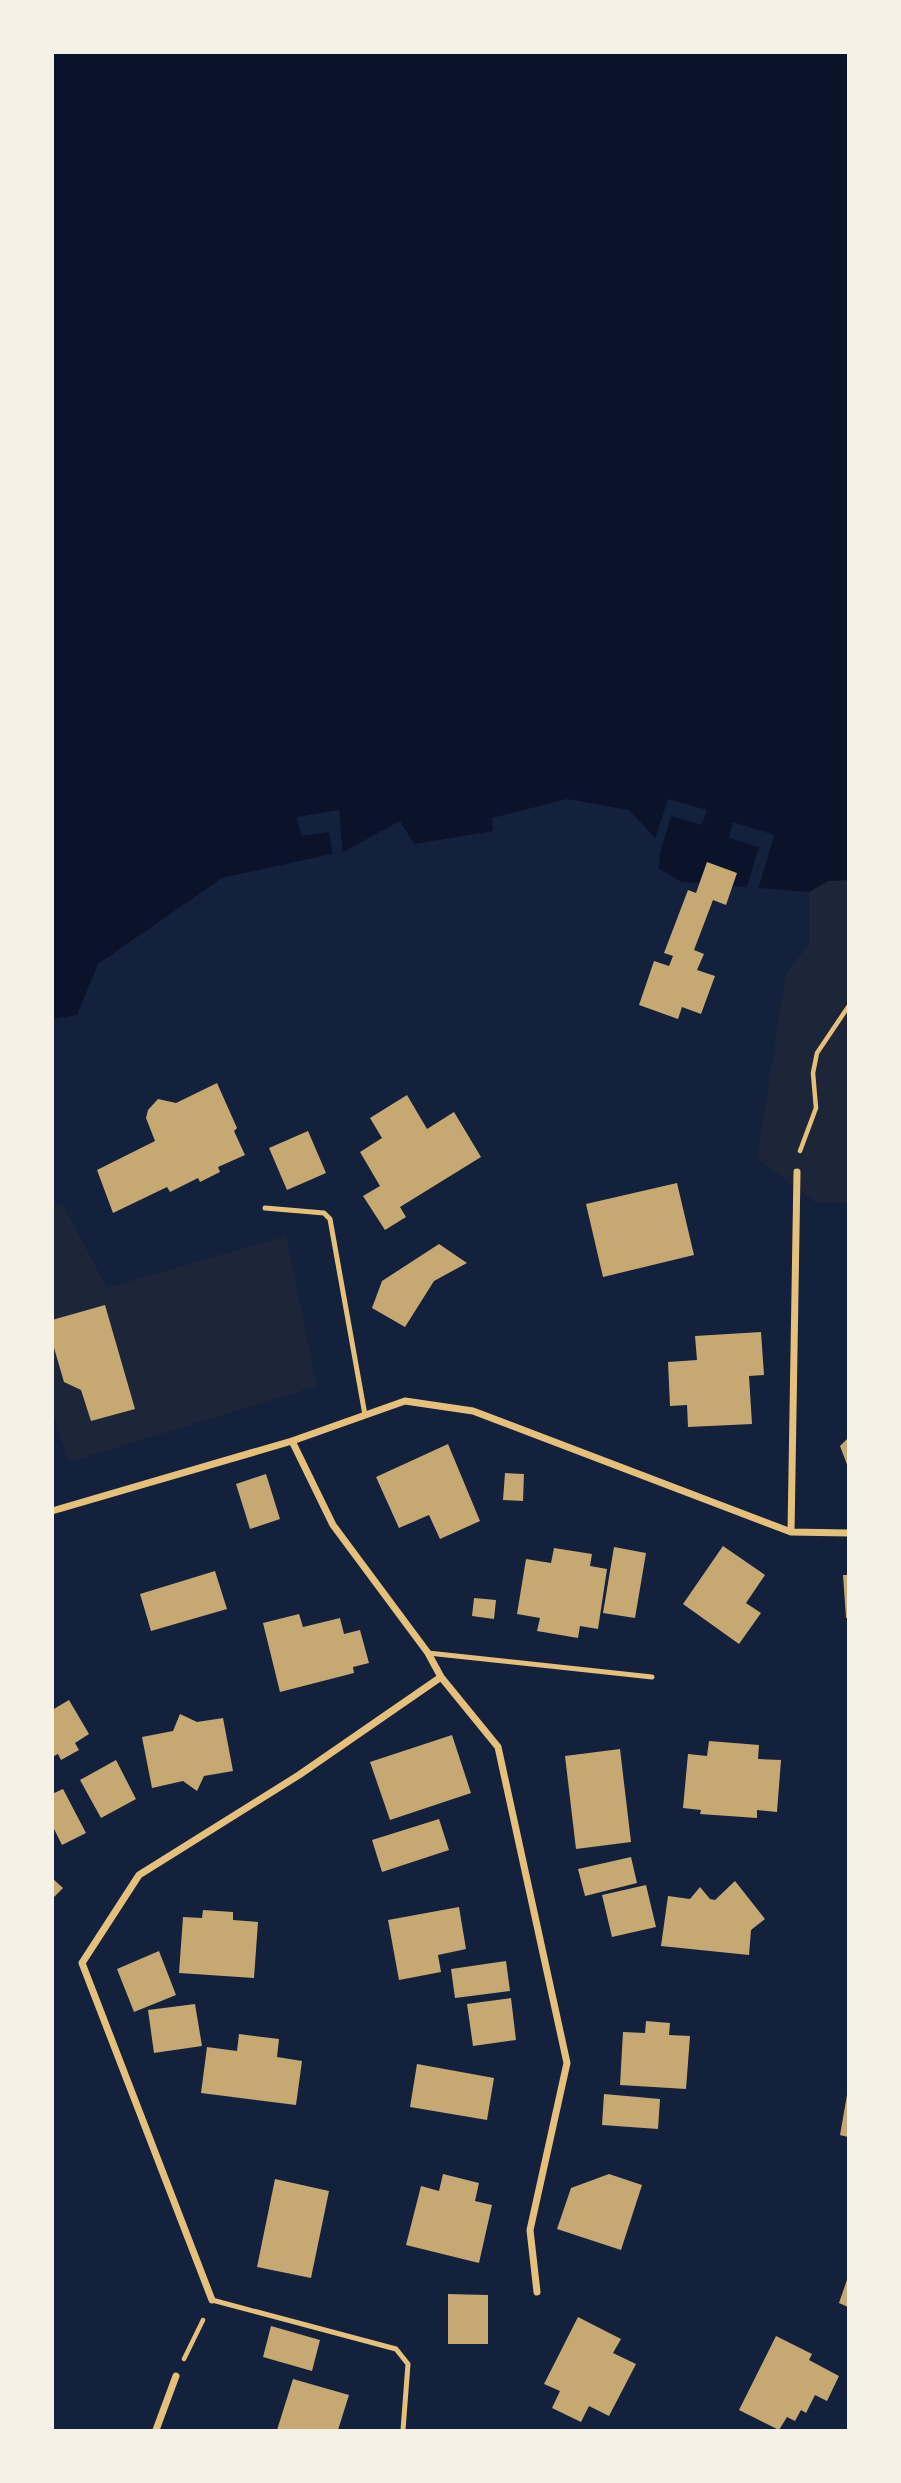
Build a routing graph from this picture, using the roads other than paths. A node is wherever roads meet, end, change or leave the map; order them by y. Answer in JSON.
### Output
{"nodes":[{"id":1,"x":797,"y":1172,"type":"dead end"},
{"id":2,"x":265,"y":1208,"type":"dead end"},
{"id":3,"x":365,"y":1415,"type":"junction"},
{"id":4,"x":292,"y":1441,"type":"junction"},
{"id":5,"x":52,"y":1511,"type":"edge"},
{"id":6,"x":791,"y":1532,"type":"junction"},
{"id":7,"x":849,"y":1533,"type":"edge"},
{"id":8,"x":428,"y":1653,"type":"junction"},
{"id":9,"x":441,"y":1676,"type":"junction"},
{"id":10,"x":652,"y":1677,"type":"dead end"},
{"id":11,"x":537,"y":2292,"type":"dead end"},
{"id":12,"x":212,"y":2300,"type":"joint"},
{"id":13,"x":176,"y":2375,"type":"road end"},
{"id":14,"x":156,"y":2431,"type":"edge"},
{"id":15,"x":403,"y":2431,"type":"edge"}],
"edges":[{"from":1,"to":6,"type":"street"},
{"from":2,"to":3,"type":"lane"},
{"from":3,"to":4,"type":"street"},
{"from":3,"to":6,"type":"street"},
{"from":4,"to":5,"type":"street"},
{"from":4,"to":8,"type":"street"},
{"from":6,"to":7,"type":"street"},
{"from":8,"to":9,"type":"street"},
{"from":8,"to":10,"type":"lane"},
{"from":9,"to":11,"type":"street"},
{"from":9,"to":12,"type":"street"},
{"from":12,"to":15,"type":"lane"},
{"from":13,"to":14,"type":"street"}]}
